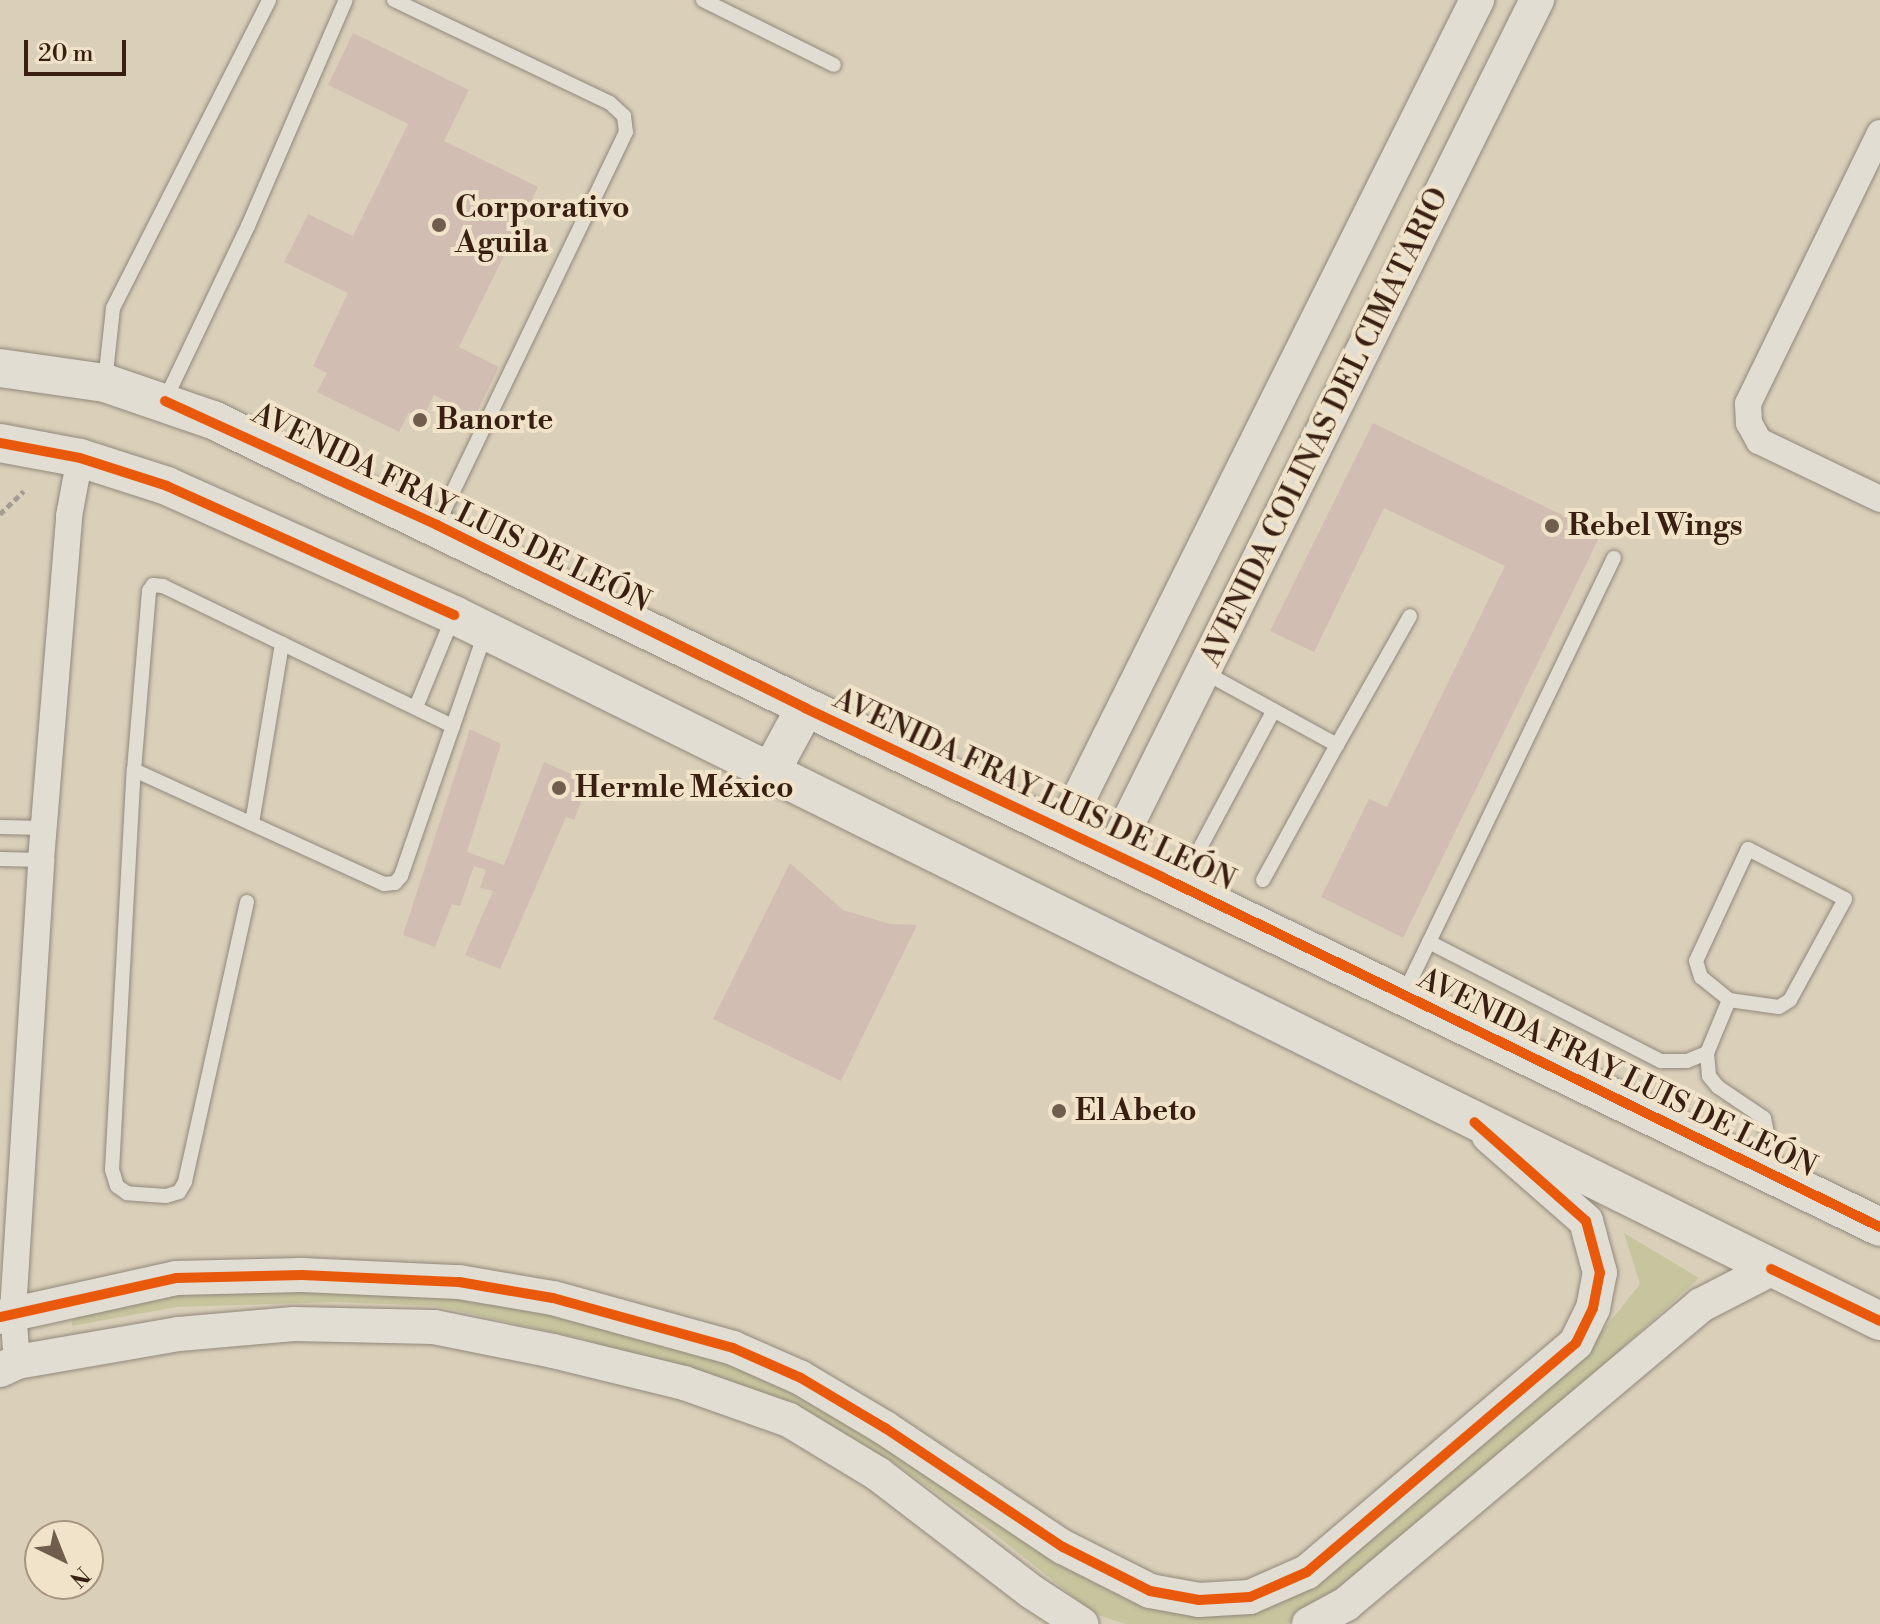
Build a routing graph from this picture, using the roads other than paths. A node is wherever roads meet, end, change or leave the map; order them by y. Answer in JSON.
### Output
{"nodes":[{"id":1,"x":269,"y":0,"type":"edge"},
{"id":2,"x":346,"y":0,"type":"edge"},
{"id":3,"x":394,"y":0,"type":"edge"},
{"id":4,"x":703,"y":0,"type":"edge"},
{"id":5,"x":1477,"y":0,"type":"edge"},
{"id":6,"x":1537,"y":0,"type":"edge"},
{"id":7,"x":834,"y":65,"type":"dead end"},
{"id":8,"x":1880,"y":133,"type":"edge"},
{"id":9,"x":0,"y":368,"type":"edge"},
{"id":10,"x":105,"y":383,"type":"junction"},
{"id":11,"x":165,"y":401,"type":"junction"},
{"id":12,"x":0,"y":443,"type":"edge"},
{"id":13,"x":80,"y":458,"type":"junction"},
{"id":14,"x":1880,"y":499,"type":"edge"},
{"id":15,"x":437,"y":525,"type":"junction"},
{"id":16,"x":1614,"y":558,"type":"dead end"},
{"id":17,"x":1410,"y":616,"type":"dead end"},
{"id":18,"x":470,"y":623,"type":"junction"},
{"id":19,"x":282,"y":643,"type":"junction"},
{"id":20,"x":1204,"y":672,"type":"junction"},
{"id":21,"x":416,"y":707,"type":"junction"},
{"id":22,"x":805,"y":708,"type":"junction"},
{"id":23,"x":1274,"y":710,"type":"junction"},
{"id":24,"x":453,"y":726,"type":"junction"},
{"id":25,"x":1337,"y":745,"type":"junction"},
{"id":26,"x":134,"y":770,"type":"junction"},
{"id":27,"x":771,"y":771,"type":"junction"},
{"id":28,"x":252,"y":823,"type":"junction"},
{"id":29,"x":0,"y":827,"type":"edge"},
{"id":30,"x":45,"y":828,"type":"junction"},
{"id":31,"x":1063,"y":830,"type":"junction"},
{"id":32,"x":1201,"y":846,"type":"dead end"},
{"id":33,"x":1113,"y":853,"type":"junction"},
{"id":34,"x":0,"y":859,"type":"edge"},
{"id":35,"x":41,"y":860,"type":"junction"},
{"id":36,"x":1263,"y":880,"type":"dead end"},
{"id":37,"x":247,"y":902,"type":"dead end"},
{"id":38,"x":1429,"y":942,"type":"junction"},
{"id":39,"x":1403,"y":996,"type":"junction"},
{"id":40,"x":1729,"y":1000,"type":"junction"},
{"id":41,"x":1707,"y":1053,"type":"junction"},
{"id":42,"x":1474,"y":1122,"type":"junction"},
{"id":43,"x":1776,"y":1176,"type":"junction"},
{"id":44,"x":1880,"y":1227,"type":"edge"},
{"id":45,"x":1771,"y":1269,"type":"junction"},
{"id":46,"x":6,"y":1314,"type":"edge"},
{"id":47,"x":1880,"y":1321,"type":"edge"},
{"id":48,"x":9,"y":1366,"type":"edge"},
{"id":49,"x":1081,"y":1624,"type":"edge"},
{"id":50,"x":1309,"y":1624,"type":"edge"}],
"edges":[{"from":1,"to":10,"type":"lane"},
{"from":2,"to":11,"type":"lane"},
{"from":3,"to":15,"type":"lane"},
{"from":4,"to":7,"type":"lane"},
{"from":5,"to":31,"type":"street","name":"AVENIDA COLINAS DEL CIMATARIO"},
{"from":6,"to":20,"type":"street","name":"AVENIDA COLINAS DEL CIMATARIO"},
{"from":8,"to":14,"type":"street"},
{"from":9,"to":10,"type":"main road","name":"AVENIDA FRAY LUIS DE LEÓN"},
{"from":10,"to":11,"type":"main road","name":"AVENIDA FRAY LUIS DE LEÓN"},
{"from":11,"to":15,"type":"main road","name":"AVENIDA FRAY LUIS DE LEÓN"},
{"from":12,"to":13,"type":"main road"},
{"from":13,"to":18,"type":"main road"},
{"from":13,"to":30,"type":"street"},
{"from":15,"to":22,"type":"main road","name":"AVENIDA FRAY LUIS DE LEÓN"},
{"from":16,"to":38,"type":"lane"},
{"from":17,"to":25,"type":"lane"},
{"from":18,"to":21,"type":"lane"},
{"from":18,"to":24,"type":"lane"},
{"from":18,"to":27,"type":"main road"},
{"from":19,"to":21,"type":"lane"},
{"from":19,"to":26,"type":"lane"},
{"from":19,"to":28,"type":"lane"},
{"from":20,"to":23,"type":"lane"},
{"from":20,"to":33,"type":"street","name":"AVENIDA COLINAS DEL CIMATARIO"},
{"from":21,"to":24,"type":"lane"},
{"from":22,"to":27,"type":"main road"},
{"from":22,"to":31,"type":"main road","name":"AVENIDA FRAY LUIS DE LEÓN"},
{"from":23,"to":25,"type":"lane"},
{"from":23,"to":32,"type":"lane"},
{"from":24,"to":28,"type":"lane"},
{"from":25,"to":36,"type":"lane"},
{"from":26,"to":28,"type":"lane"},
{"from":26,"to":37,"type":"lane"},
{"from":27,"to":42,"type":"main road"},
{"from":29,"to":30,"type":"lane"},
{"from":30,"to":35,"type":"street"},
{"from":31,"to":33,"type":"main road","name":"AVENIDA FRAY LUIS DE LEÓN"},
{"from":33,"to":39,"type":"main road","name":"AVENIDA FRAY LUIS DE LEÓN"},
{"from":34,"to":35,"type":"lane"},
{"from":35,"to":46,"type":"street"},
{"from":38,"to":39,"type":"lane"},
{"from":38,"to":41,"type":"lane"},
{"from":39,"to":43,"type":"main road","name":"AVENIDA FRAY LUIS DE LEÓN"},
{"from":40,"to":40,"type":"lane"},
{"from":40,"to":41,"type":"lane"},
{"from":41,"to":43,"type":"lane"},
{"from":42,"to":45,"type":"main road"},
{"from":42,"to":46,"type":"street"},
{"from":43,"to":44,"type":"main road","name":"AVENIDA FRAY LUIS DE LEÓN"},
{"from":45,"to":47,"type":"main road"},
{"from":45,"to":50,"type":"street"},
{"from":46,"to":48,"type":"street"},
{"from":48,"to":49,"type":"street"}]}
